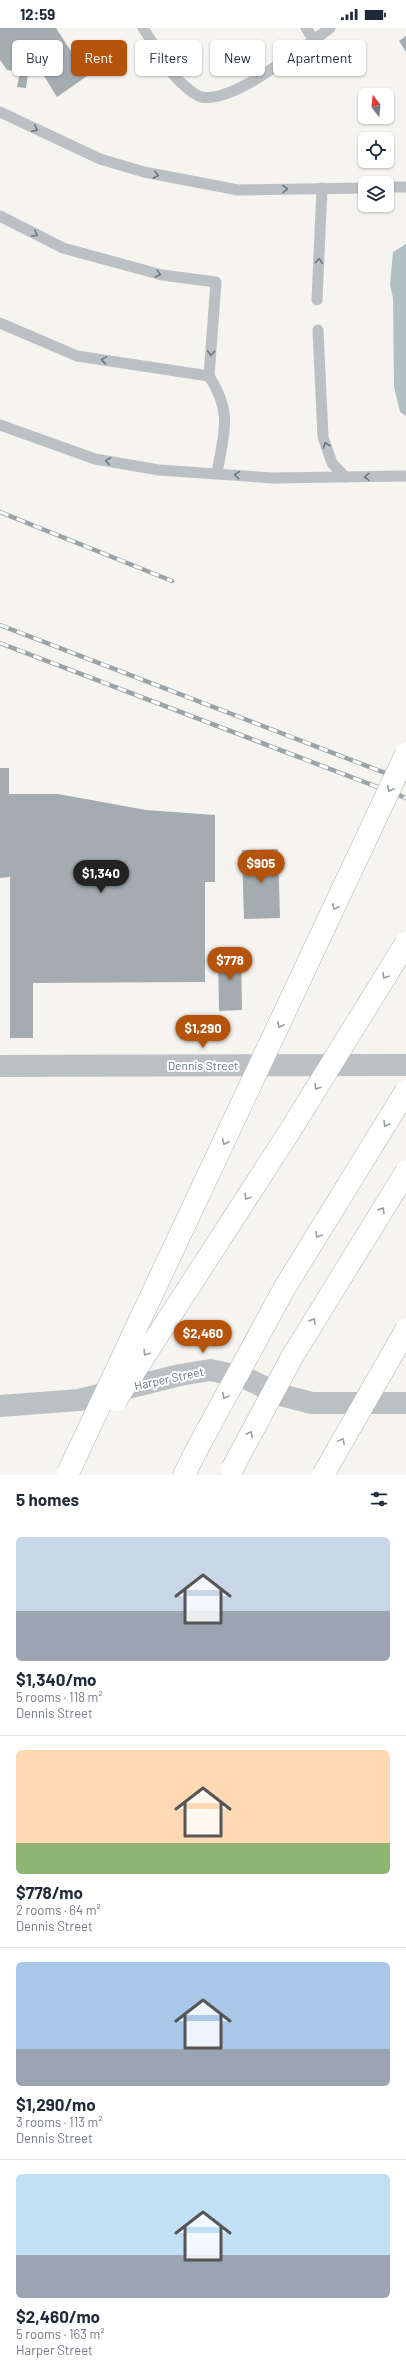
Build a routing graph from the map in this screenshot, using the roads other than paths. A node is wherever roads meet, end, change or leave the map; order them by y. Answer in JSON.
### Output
{"nodes":[{"id":1,"x":143,"y":28,"type":"edge"},
{"id":2,"x":306,"y":28,"type":"edge"},
{"id":3,"x":330,"y":28,"type":"edge"},
{"id":4,"x":314,"y":40,"type":"joint"},
{"id":5,"x":273,"y":67,"type":"edge"},
{"id":6,"x":0,"y":112,"type":"edge"},
{"id":7,"x":394,"y":187,"type":"edge"},
{"id":8,"x":406,"y":187,"type":"edge"},
{"id":9,"x":322,"y":188,"type":"junction"},
{"id":10,"x":358,"y":188,"type":"edge"},
{"id":11,"x":0,"y":216,"type":"edge"},
{"id":12,"x":317,"y":300,"type":"dead end"},
{"id":13,"x":0,"y":323,"type":"edge"},
{"id":14,"x":318,"y":330,"type":"dead end"},
{"id":15,"x":209,"y":376,"type":"junction"},
{"id":16,"x":0,"y":425,"type":"edge"},
{"id":17,"x":217,"y":473,"type":"junction"},
{"id":18,"x":406,"y":476,"type":"edge"},
{"id":19,"x":345,"y":478,"type":"junction"},
{"id":20,"x":406,"y":754,"type":"edge"},
{"id":21,"x":406,"y":943,"type":"edge"},
{"id":22,"x":406,"y":1065,"type":"edge"},
{"id":23,"x":0,"y":1066,"type":"edge"},
{"id":24,"x":406,"y":1091,"type":"edge"},
{"id":25,"x":406,"y":1172,"type":"edge"},
{"id":26,"x":406,"y":1330,"type":"edge"},
{"id":27,"x":406,"y":1403,"type":"edge"},
{"id":28,"x":0,"y":1406,"type":"edge"},
{"id":29,"x":231,"y":1472,"type":"edge"},
{"id":30,"x":68,"y":1474,"type":"edge"},
{"id":31,"x":184,"y":1475,"type":"edge"},
{"id":32,"x":323,"y":1475,"type":"edge"}],
"edges":[{"from":1,"to":5,"type":"lane"},
{"from":2,"to":4,"type":"lane"},
{"from":3,"to":4,"type":"lane"},
{"from":6,"to":9,"type":"lane","one_way":true},
{"from":7,"to":8,"type":"lane"},
{"from":9,"to":10,"type":"lane"},
{"from":12,"to":9,"type":"lane","one_way":true},
{"from":11,"to":15,"type":"lane","one_way":true},
{"from":15,"to":13,"type":"lane","one_way":true},
{"from":19,"to":14,"type":"lane","one_way":true},
{"from":15,"to":17,"type":"lane"},
{"from":17,"to":16,"type":"lane","one_way":true},
{"from":19,"to":17,"type":"lane","one_way":true},
{"from":18,"to":19,"type":"lane","one_way":true},
{"from":20,"to":30,"type":"highway","one_way":true,"bridge":true},
{"from":21,"to":30,"type":"highway","one_way":true,"bridge":true},
{"from":22,"to":23,"type":"street","name":"Dennis Street"},
{"from":24,"to":31,"type":"highway","one_way":true,"bridge":true},
{"from":29,"to":25,"type":"highway","one_way":true,"bridge":true},
{"from":32,"to":26,"type":"highway","one_way":true,"bridge":true},
{"from":27,"to":28,"type":"street","name":"Harper Street"}]}
